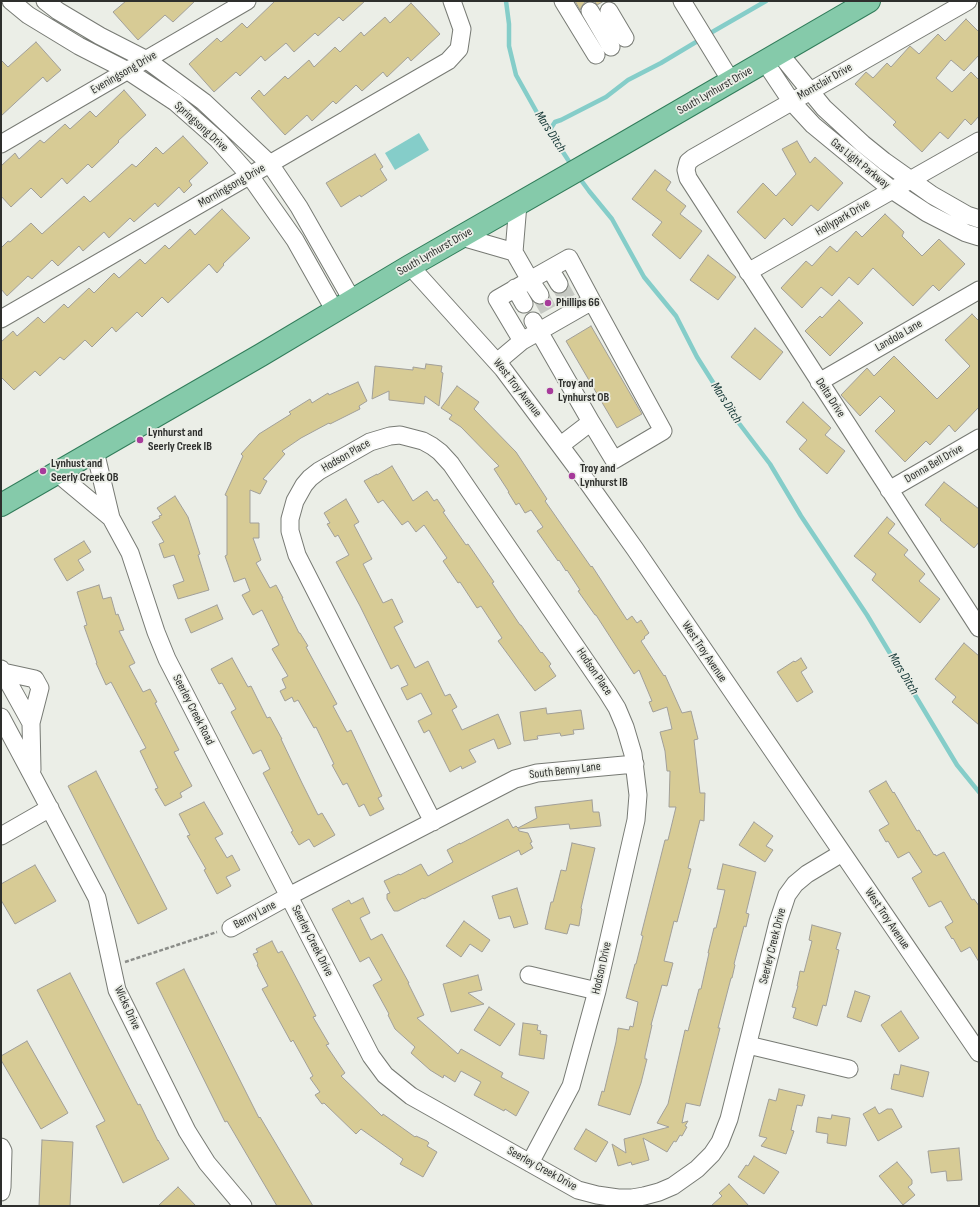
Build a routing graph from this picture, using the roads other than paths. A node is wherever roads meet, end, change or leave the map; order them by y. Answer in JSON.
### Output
{"nodes":[{"id":1,"x":11,"y":1,"type":"edge"},
{"id":2,"x":45,"y":1,"type":"edge"},
{"id":3,"x":247,"y":1,"type":"edge"},
{"id":4,"x":452,"y":1,"type":"edge"},
{"id":5,"x":563,"y":1,"type":"edge"},
{"id":6,"x":869,"y":1,"type":"edge"},
{"id":7,"x":968,"y":1,"type":"edge"},
{"id":8,"x":679,"y":5,"type":"edge"},
{"id":9,"x":590,"y":11,"type":"dead end"},
{"id":10,"x":610,"y":11,"type":"dead end"},
{"id":11,"x":626,"y":38,"type":"dead end"},
{"id":12,"x":611,"y":47,"type":"dead end"},
{"id":13,"x":596,"y":55,"type":"dead end"},
{"id":14,"x":772,"y":58,"type":"junction"},
{"id":15,"x":147,"y":60,"type":"junction"},
{"id":16,"x":128,"y":71,"type":"junction"},
{"id":17,"x":731,"y":81,"type":"junction"},
{"id":18,"x":810,"y":90,"type":"junction"},
{"id":19,"x":791,"y":101,"type":"junction"},
{"id":20,"x":979,"y":141,"type":"edge"},
{"id":21,"x":1,"y":144,"type":"edge"},
{"id":22,"x":270,"y":164,"type":"junction"},
{"id":23,"x":686,"y":167,"type":"joint"},
{"id":24,"x":250,"y":176,"type":"junction"},
{"id":25,"x":910,"y":180,"type":"junction"},
{"id":26,"x":892,"y":190,"type":"junction"},
{"id":27,"x":518,"y":204,"type":"junction"},
{"id":28,"x":979,"y":219,"type":"edge"},
{"id":29,"x":462,"y":237,"type":"junction"},
{"id":30,"x":979,"y":237,"type":"edge"},
{"id":31,"x":514,"y":252,"type":"junction"},
{"id":32,"x":410,"y":266,"type":"junction"},
{"id":33,"x":550,"y":269,"type":"junction"},
{"id":34,"x":748,"y":272,"type":"junction"},
{"id":35,"x":530,"y":280,"type":"junction"},
{"id":36,"x":559,"y":284,"type":"tunnel mouth"},
{"id":37,"x":515,"y":288,"type":"junction"},
{"id":38,"x":979,"y":290,"type":"edge"},
{"id":39,"x":540,"y":296,"type":"tunnel mouth"},
{"id":40,"x":592,"y":300,"type":"junction"},
{"id":41,"x":524,"y":304,"type":"tunnel mouth"},
{"id":42,"x":344,"y":306,"type":"junction"},
{"id":43,"x":1,"y":319,"type":"edge"},
{"id":44,"x":536,"y":326,"type":"junction"},
{"id":45,"x":522,"y":341,"type":"junction"},
{"id":46,"x":497,"y":362,"type":"junction"},
{"id":47,"x":819,"y":382,"type":"junction"},
{"id":48,"x":591,"y":422,"type":"junction"},
{"id":49,"x":979,"y":438,"type":"edge"},
{"id":50,"x":561,"y":445,"type":"junction"},
{"id":51,"x":95,"y":452,"type":"junction"},
{"id":52,"x":57,"y":473,"type":"junction"},
{"id":53,"x":889,"y":490,"type":"junction"},
{"id":54,"x":1,"y":505,"type":"edge"},
{"id":55,"x":111,"y":518,"type":"junction"},
{"id":56,"x":979,"y":628,"type":"edge"},
{"id":57,"x":2,"y":670,"type":"edge"},
{"id":58,"x":1,"y":717,"type":"edge"},
{"id":59,"x":30,"y":723,"type":"junction"},
{"id":60,"x":634,"y":764,"type":"junction"},
{"id":61,"x":32,"y":775,"type":"junction"},
{"id":62,"x":50,"y":808,"type":"junction"},
{"id":63,"x":434,"y":822,"type":"junction"},
{"id":64,"x":1,"y":836,"type":"edge"},
{"id":65,"x":842,"y":853,"type":"junction"},
{"id":66,"x":289,"y":896,"type":"junction"},
{"id":67,"x":231,"y":928,"type":"road end"},
{"id":68,"x":529,"y":975,"type":"dead end"},
{"id":69,"x":597,"y":991,"type":"junction"},
{"id":70,"x":748,"y":1046,"type":"junction"},
{"id":71,"x":979,"y":1053,"type":"edge"},
{"id":72,"x":849,"y":1069,"type":"dead end"},
{"id":73,"x":1,"y":1147,"type":"edge"},
{"id":74,"x":530,"y":1163,"type":"junction"},
{"id":75,"x":1,"y":1192,"type":"edge"},
{"id":76,"x":243,"y":1206,"type":"edge"}],
"edges":[{"from":1,"to":16,"type":"street","name":"Springsong Drive"},
{"from":2,"to":15,"type":"street","name":"Springsong Drive"},
{"from":3,"to":15,"type":"street","name":"Eveningsong Drive"},
{"from":4,"to":22,"type":"street","name":"Morningsong Drive"},
{"from":5,"to":13,"type":"street"},
{"from":6,"to":14,"type":"main road","name":"South Lynhurst Drive"},
{"from":7,"to":18,"type":"street","name":"Montclair Drive"},
{"from":8,"to":17,"type":"street"},
{"from":9,"to":12,"type":"street"},
{"from":10,"to":11,"type":"street"},
{"from":14,"to":17,"type":"main road","name":"South Lynhurst Drive"},
{"from":14,"to":18,"type":"street","name":"Gas Light Parkway"},
{"from":14,"to":19,"type":"street","name":"Gas Light Parkway"},
{"from":15,"to":16,"type":"street","name":"Eveningsong Drive"},
{"from":15,"to":22,"type":"street","name":"Springsong Drive"},
{"from":16,"to":21,"type":"street","name":"Eveningsong Drive"},
{"from":16,"to":24,"type":"street","name":"Springsong Drive"},
{"from":17,"to":27,"type":"main road","name":"South Lynhurst Drive"},
{"from":18,"to":19,"type":"street","name":"Montclair Drive"},
{"from":18,"to":25,"type":"street","name":"Gas Light Parkway"},
{"from":19,"to":23,"type":"street","name":"Montclair Drive"},
{"from":19,"to":26,"type":"street","name":"Gas Light Parkway"},
{"from":20,"to":25,"type":"street","name":"Hollypark Drive"},
{"from":22,"to":24,"type":"street","name":"Morningsong Drive"},
{"from":22,"to":42,"type":"street","name":"Springsong Drive"},
{"from":23,"to":34,"type":"street","name":"Delta Drive"},
{"from":24,"to":42,"type":"street","name":"Springsong Drive"},
{"from":24,"to":43,"type":"street","name":"Morningsong Drive"},
{"from":25,"to":26,"type":"street","name":"Hollypark Drive"},
{"from":25,"to":28,"type":"street","name":"Gas Light Parkway"},
{"from":26,"to":30,"type":"street","name":"Gas Light Parkway"},
{"from":26,"to":34,"type":"street","name":"Hollypark Drive"},
{"from":27,"to":29,"type":"main road","name":"South Lynhurst Drive"},
{"from":27,"to":31,"type":"street"},
{"from":29,"to":31,"type":"street"},
{"from":29,"to":32,"type":"main road","name":"South Lynhurst Drive"},
{"from":31,"to":35,"type":"street"},
{"from":32,"to":42,"type":"main road","name":"South Lynhurst Drive"},
{"from":32,"to":46,"type":"street","name":"West Troy Avenue"},
{"from":33,"to":35,"type":"street"},
{"from":33,"to":36,"type":"street"},
{"from":33,"to":40,"type":"street"},
{"from":34,"to":47,"type":"street","name":"Delta Drive"},
{"from":35,"to":37,"type":"street"},
{"from":35,"to":39,"type":"street"},
{"from":37,"to":41,"type":"street"},
{"from":37,"to":45,"type":"street"},
{"from":38,"to":47,"type":"street","name":"Landola Lane"},
{"from":40,"to":44,"type":"street"},
{"from":40,"to":48,"type":"street"},
{"from":42,"to":51,"type":"main road","name":"South Lynhurst Drive"},
{"from":44,"to":45,"type":"street"},
{"from":44,"to":48,"type":"street"},
{"from":45,"to":46,"type":"street"},
{"from":46,"to":50,"type":"street","name":"West Troy Avenue"},
{"from":47,"to":53,"type":"street","name":"Delta Drive"},
{"from":48,"to":50,"type":"street"},
{"from":49,"to":53,"type":"street","name":"Donna Bell Drive"},
{"from":50,"to":65,"type":"street","name":"West Troy Avenue"},
{"from":51,"to":52,"type":"main road","name":"South Lynhurst Drive"},
{"from":51,"to":55,"type":"street","name":"Seerley Creek Road"},
{"from":52,"to":54,"type":"main road","name":"South Lynhurst Drive"},
{"from":52,"to":55,"type":"street","name":"Seerley Creek Road"},
{"from":53,"to":56,"type":"street","name":"Delta Drive"},
{"from":55,"to":66,"type":"street","name":"Seerley Creek Road"},
{"from":57,"to":59,"type":"street","name":"Wicks Drive"},
{"from":57,"to":59,"type":"street"},
{"from":58,"to":61,"type":"street","name":"Wicks Drive"},
{"from":59,"to":61,"type":"street","name":"Wicks Drive"},
{"from":60,"to":63,"type":"street","name":"South Benny Lane"},
{"from":60,"to":63,"type":"street","name":"Hodson Place"},
{"from":60,"to":69,"type":"street","name":"Hodson Drive"},
{"from":61,"to":62,"type":"street","name":"Wicks Drive"},
{"from":62,"to":64,"type":"street"},
{"from":62,"to":76,"type":"street","name":"Wicks Drive"},
{"from":63,"to":66,"type":"street","name":"Benny Lane"},
{"from":65,"to":70,"type":"street","name":"Seerley Creek Drive"},
{"from":65,"to":71,"type":"street","name":"West Troy Avenue"},
{"from":66,"to":67,"type":"street","name":"Benny Lane"},
{"from":66,"to":74,"type":"street","name":"Seerley Creek Drive"},
{"from":68,"to":69,"type":"street"},
{"from":69,"to":74,"type":"street","name":"Hodson Drive"},
{"from":70,"to":72,"type":"street"},
{"from":70,"to":74,"type":"street","name":"Seerley Creek Drive"},
{"from":73,"to":75,"type":"street"}]}
